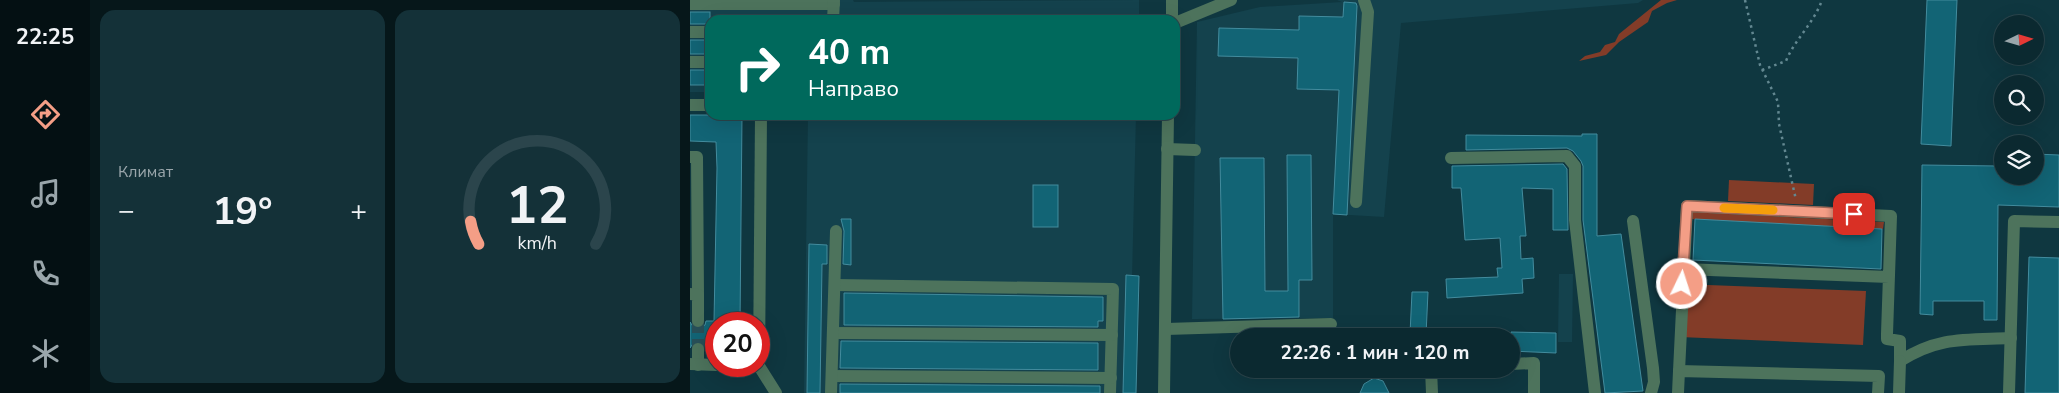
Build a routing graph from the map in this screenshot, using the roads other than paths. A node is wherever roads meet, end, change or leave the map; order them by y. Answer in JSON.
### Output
{"nodes":[{"id":1,"x":1172,"y":0,"type":"edge"},
{"id":2,"x":1231,"y":0,"type":"edge"},
{"id":3,"x":1364,"y":0,"type":"edge"},
{"id":4,"x":834,"y":2,"type":"edge"},
{"id":5,"x":690,"y":4,"type":"edge"},
{"id":6,"x":833,"y":15,"type":"edge"},
{"id":7,"x":1172,"y":15,"type":"edge"},
{"id":8,"x":1180,"y":21,"type":"edge"},
{"id":9,"x":690,"y":32,"type":"edge"},
{"id":10,"x":705,"y":32,"type":"edge"},
{"id":11,"x":690,"y":62,"type":"edge"},
{"id":12,"x":705,"y":62,"type":"edge"},
{"id":13,"x":690,"y":105,"type":"edge"},
{"id":14,"x":705,"y":106,"type":"edge"},
{"id":15,"x":761,"y":120,"type":"edge"},
{"id":16,"x":1168,"y":120,"type":"edge"},
{"id":17,"x":1167,"y":150,"type":"junction"},
{"id":18,"x":1195,"y":150,"type":"dead end"},
{"id":19,"x":690,"y":157,"type":"edge"},
{"id":20,"x":1451,"y":158,"type":"dead end"},
{"id":21,"x":1356,"y":202,"type":"dead end"},
{"id":22,"x":1633,"y":221,"type":"dead end"},
{"id":23,"x":2059,"y":222,"type":"edge"},
{"id":24,"x":836,"y":231,"type":"dead end"},
{"id":25,"x":1684,"y":269,"type":"junction"},
{"id":26,"x":1889,"y":277,"type":"junction"},
{"id":27,"x":835,"y":285,"type":"junction"},
{"id":28,"x":694,"y":294,"type":"edge"},
{"id":29,"x":759,"y":312,"type":"edge"},
{"id":30,"x":698,"y":321,"type":"tunnel mouth"},
{"id":31,"x":1331,"y":324,"type":"dead end"},
{"id":32,"x":1166,"y":328,"type":"junction"},
{"id":33,"x":834,"y":333,"type":"junction"},
{"id":34,"x":1112,"y":335,"type":"junction"},
{"id":35,"x":2011,"y":338,"type":"junction"},
{"id":36,"x":698,"y":349,"type":"tunnel mouth"},
{"id":37,"x":1900,"y":361,"type":"junction"},
{"id":38,"x":694,"y":364,"type":"edge"},
{"id":39,"x":1520,"y":364,"type":"edge"},
{"id":40,"x":1679,"y":371,"type":"junction"},
{"id":41,"x":832,"y":376,"type":"junction"},
{"id":42,"x":1879,"y":376,"type":"junction"},
{"id":43,"x":1899,"y":376,"type":"junction"},
{"id":44,"x":766,"y":377,"type":"edge"},
{"id":45,"x":1110,"y":378,"type":"junction"},
{"id":46,"x":1432,"y":378,"type":"edge"},
{"id":47,"x":776,"y":393,"type":"edge"},
{"id":48,"x":831,"y":393,"type":"edge"},
{"id":49,"x":1110,"y":393,"type":"edge"},
{"id":50,"x":1164,"y":393,"type":"edge"},
{"id":51,"x":1432,"y":393,"type":"edge"},
{"id":52,"x":1534,"y":393,"type":"edge"},
{"id":53,"x":1594,"y":393,"type":"edge"},
{"id":54,"x":1651,"y":393,"type":"edge"},
{"id":55,"x":1678,"y":393,"type":"edge"},
{"id":56,"x":1878,"y":393,"type":"edge"},
{"id":57,"x":1899,"y":393,"type":"edge"},
{"id":58,"x":2009,"y":393,"type":"edge"}],
"edges":[{"from":1,"to":7,"type":"street"},
{"from":2,"to":8,"type":"street"},
{"from":3,"to":21,"type":"street"},
{"from":4,"to":5,"type":"street"},
{"from":4,"to":6,"type":"street"},
{"from":9,"to":10,"type":"street"},
{"from":11,"to":12,"type":"street"},
{"from":13,"to":14,"type":"street"},
{"from":15,"to":29,"type":"street"},
{"from":16,"to":17,"type":"street"},
{"from":17,"to":18,"type":"street"},
{"from":17,"to":32,"type":"street"},
{"from":19,"to":28,"type":"street"},
{"from":20,"to":53,"type":"street"},
{"from":22,"to":54,"type":"street"},
{"from":23,"to":35,"type":"street"},
{"from":24,"to":27,"type":"street"},
{"from":25,"to":26,"type":"street"},
{"from":25,"to":26,"type":"street"},
{"from":25,"to":40,"type":"street"},
{"from":26,"to":37,"type":"street"},
{"from":27,"to":33,"type":"street"},
{"from":27,"to":34,"type":"street"},
{"from":28,"to":30,"type":"street"},
{"from":31,"to":32,"type":"street"},
{"from":32,"to":50,"type":"street"},
{"from":33,"to":34,"type":"street"},
{"from":33,"to":41,"type":"street"},
{"from":34,"to":45,"type":"street"},
{"from":35,"to":37,"type":"street"},
{"from":35,"to":58,"type":"street"},
{"from":36,"to":38,"type":"street"},
{"from":37,"to":43,"type":"street"},
{"from":39,"to":52,"type":"street"},
{"from":40,"to":42,"type":"street"},
{"from":40,"to":55,"type":"street"},
{"from":41,"to":45,"type":"street"},
{"from":41,"to":48,"type":"street"},
{"from":42,"to":43,"type":"street"},
{"from":42,"to":56,"type":"street"},
{"from":43,"to":57,"type":"street"},
{"from":44,"to":47,"type":"street"},
{"from":45,"to":49,"type":"street"},
{"from":46,"to":51,"type":"street"}]}
